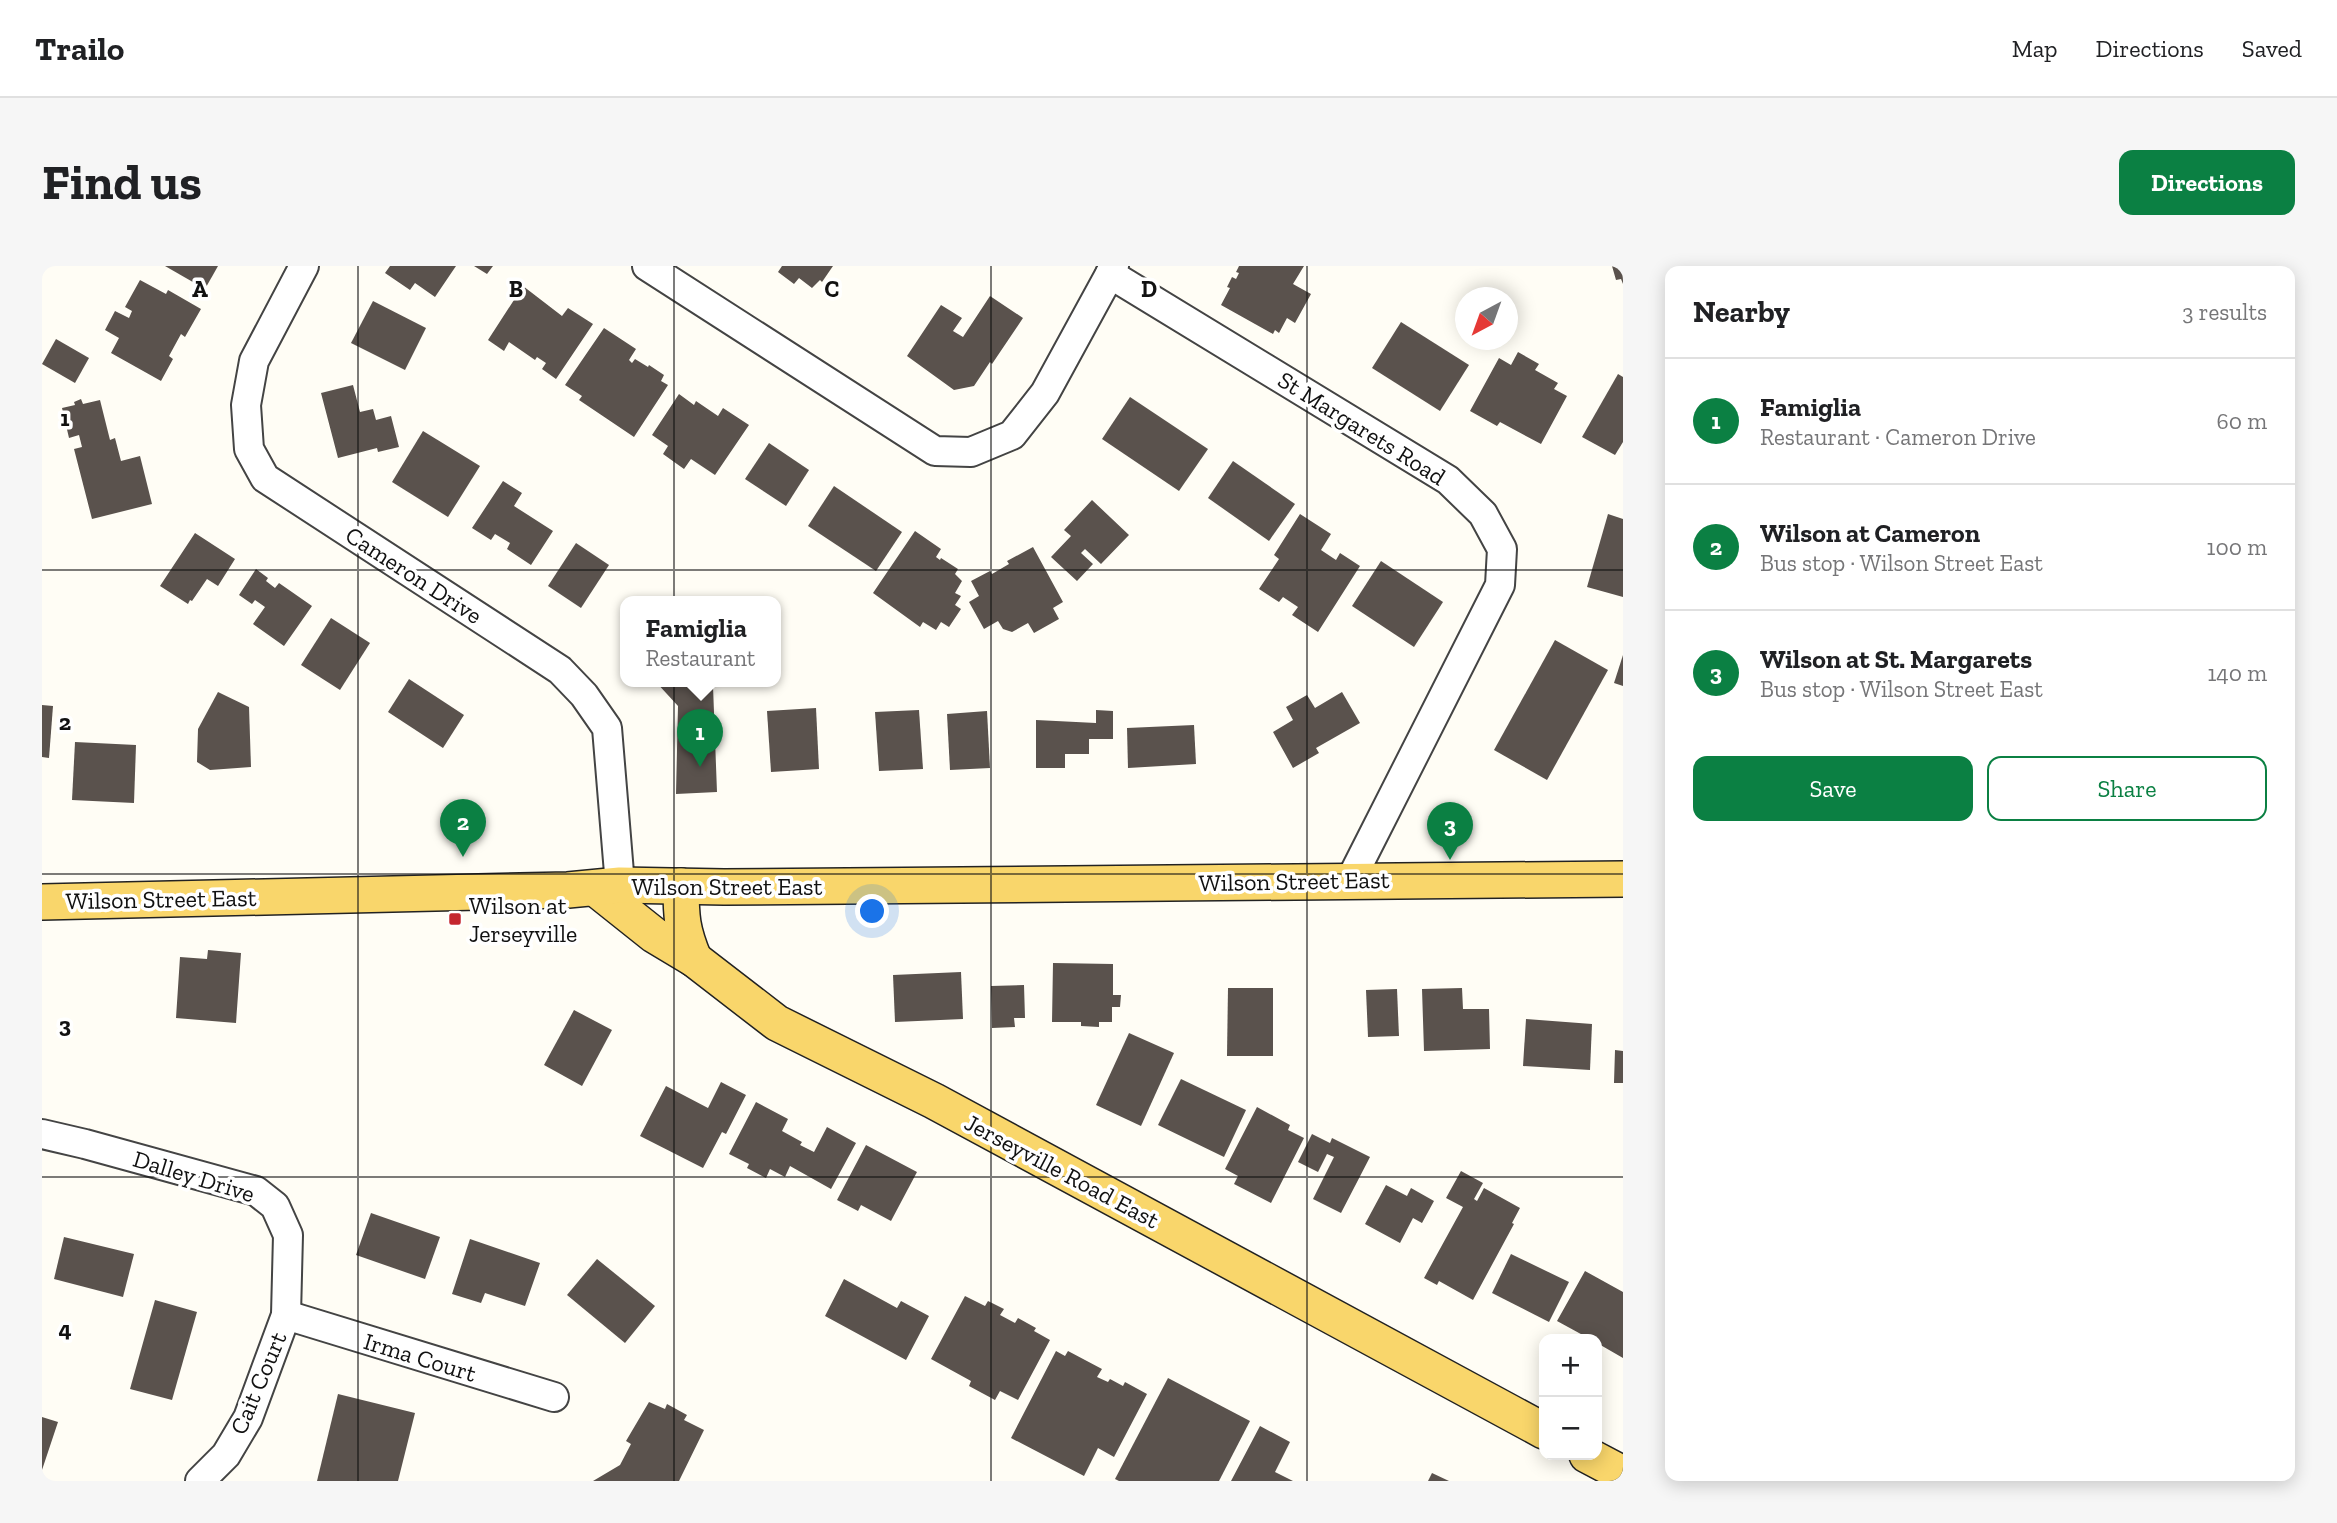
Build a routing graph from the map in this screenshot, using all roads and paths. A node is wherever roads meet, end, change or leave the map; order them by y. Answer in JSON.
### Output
{"nodes":[{"id":1,"x":304,"y":266,"type":"edge"},
{"id":2,"x":647,"y":266,"type":"edge"},
{"id":3,"x":1112,"y":270,"type":"edge"},
{"id":4,"x":1623,"y":878,"type":"edge"},
{"id":5,"x":1350,"y":881,"type":"junction"},
{"id":6,"x":681,"y":886,"type":"junction"},
{"id":7,"x":594,"y":888,"type":"junction"},
{"id":8,"x":42,"y":902,"type":"edge"},
{"id":9,"x":694,"y":959,"type":"junction"},
{"id":10,"x":777,"y":1023,"type":"junction"},
{"id":11,"x":42,"y":1134,"type":"edge"},
{"id":12,"x":286,"y":1315,"type":"junction"},
{"id":13,"x":554,"y":1397,"type":"dead end"},
{"id":14,"x":1539,"y":1429,"type":"edge"},
{"id":15,"x":1596,"y":1460,"type":"edge"},
{"id":16,"x":1623,"y":1474,"type":"edge"},
{"id":17,"x":200,"y":1481,"type":"edge"}],
"edges":[{"from":1,"to":7,"type":"street","name":"Cameron Drive"},
{"from":2,"to":3,"type":"street"},
{"from":3,"to":5,"type":"street","name":"St Margarets Road"},
{"from":4,"to":5,"type":"main road","name":"Wilson Street East"},
{"from":5,"to":6,"type":"main road","name":"Wilson Street East"},
{"from":6,"to":7,"type":"main road","name":"Wilson Street East"},
{"from":6,"to":9,"type":"main road"},
{"from":7,"to":8,"type":"main road","name":"Wilson Street East"},
{"from":7,"to":9,"type":"main road","name":"Jerseyville Road East"},
{"from":7,"to":10,"type":"main road"},
{"from":9,"to":10,"type":"main road","name":"Jerseyville Road East"},
{"from":10,"to":14,"type":"main road","name":"Jerseyville Road East"},
{"from":11,"to":12,"type":"street","name":"Dalley Drive"},
{"from":12,"to":13,"type":"street","name":"Irma Court"},
{"from":12,"to":17,"type":"street","name":"Cait Court"},
{"from":15,"to":16,"type":"main road"}]}
